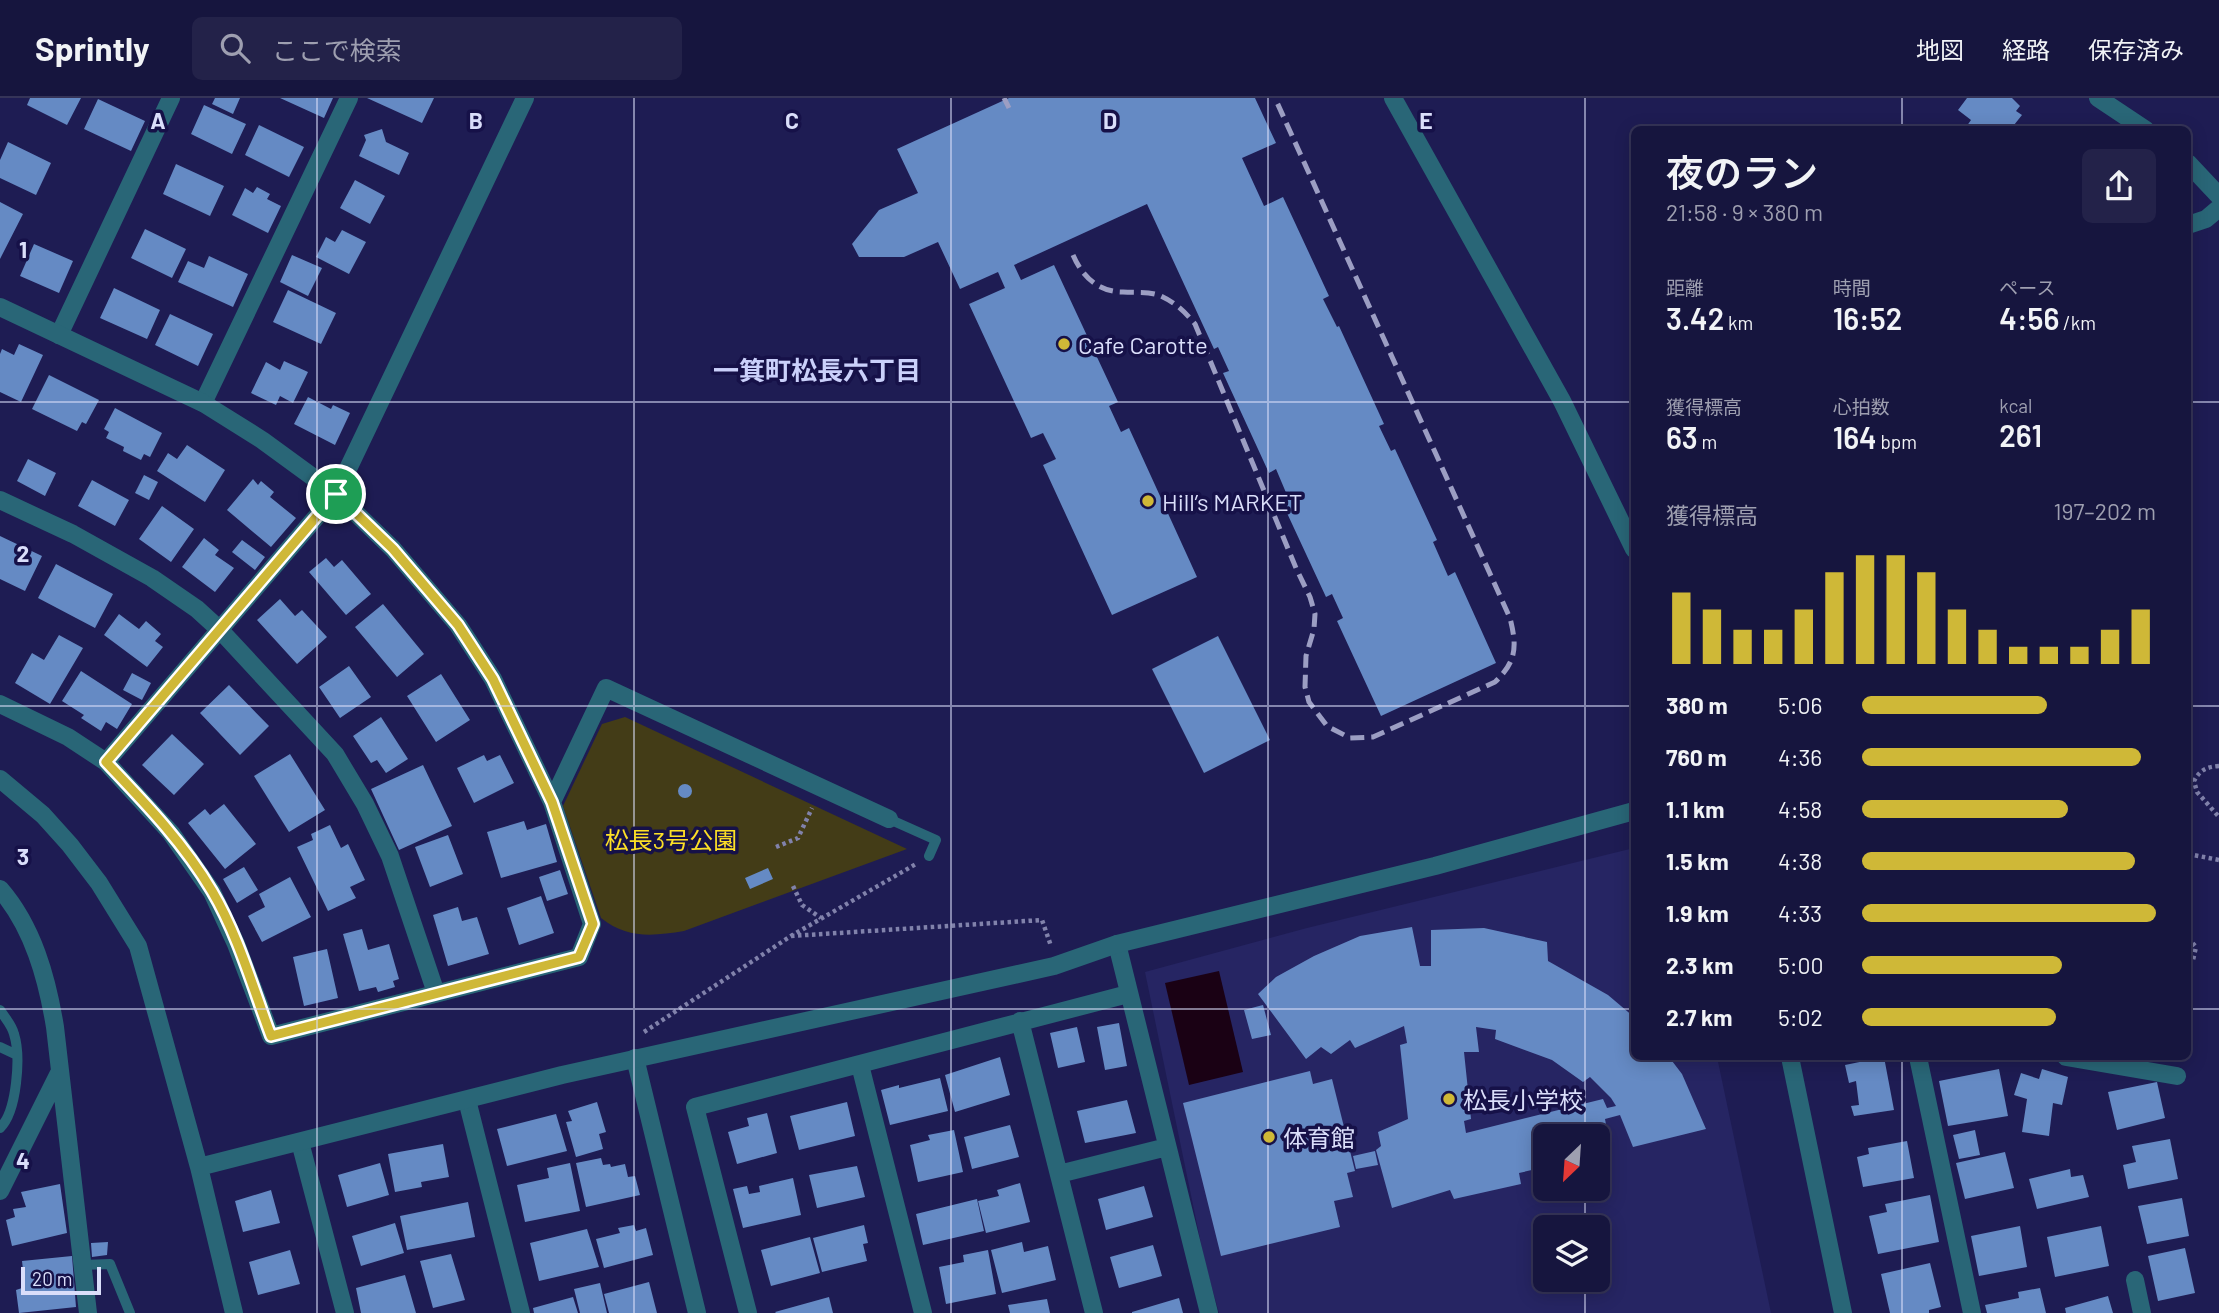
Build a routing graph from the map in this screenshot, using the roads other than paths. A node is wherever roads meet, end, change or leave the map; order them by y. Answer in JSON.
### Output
{"nodes":[{"id":1,"x":171,"y":98,"type":"edge"},
{"id":2,"x":349,"y":98,"type":"edge"},
{"id":3,"x":525,"y":98,"type":"edge"},
{"id":4,"x":1394,"y":98,"type":"edge"},
{"id":5,"x":2098,"y":98,"type":"edge"},
{"id":6,"x":2140,"y":126,"type":"edge"},
{"id":7,"x":2191,"y":166,"type":"edge"},
{"id":8,"x":2219,"y":196,"type":"edge"},
{"id":9,"x":2219,"y":208,"type":"edge"},
{"id":10,"x":2191,"y":224,"type":"edge"},
{"id":11,"x":0,"y":307,"type":"edge"},
{"id":12,"x":59,"y":335,"type":"junction"},
{"id":13,"x":203,"y":403,"type":"junction"},
{"id":14,"x":336,"y":494,"type":"junction"},
{"id":15,"x":0,"y":500,"type":"edge"},
{"id":16,"x":1631,"y":543,"type":"edge"},
{"id":17,"x":220,"y":630,"type":"junction"},
{"id":18,"x":0,"y":704,"type":"edge"},
{"id":19,"x":106,"y":762,"type":"junction"},
{"id":20,"x":0,"y":779,"type":"edge"},
{"id":21,"x":552,"y":802,"type":"junction"},
{"id":22,"x":1631,"y":812,"type":"edge"},
{"id":23,"x":889,"y":819,"type":"joint"},
{"id":24,"x":929,"y":856,"type":"road end"},
{"id":25,"x":0,"y":889,"type":"edge"},
{"id":26,"x":1116,"y":944,"type":"junction"},
{"id":27,"x":436,"y":993,"type":"junction"},
{"id":28,"x":1129,"y":994,"type":"junction"},
{"id":29,"x":0,"y":1010,"type":"edge"},
{"id":30,"x":1020,"y":1021,"type":"junction"},
{"id":31,"x":0,"y":1047,"type":"edge"},
{"id":32,"x":17,"y":1055,"type":"junction"},
{"id":33,"x":635,"y":1058,"type":"junction"},
{"id":34,"x":1795,"y":1060,"type":"edge"},
{"id":35,"x":1919,"y":1060,"type":"edge"},
{"id":36,"x":2084,"y":1060,"type":"edge"},
{"id":37,"x":860,"y":1065,"type":"junction"},
{"id":38,"x":60,"y":1072,"type":"junction"},
{"id":39,"x":2177,"y":1076,"type":"dead end"},
{"id":40,"x":467,"y":1100,"type":"junction"},
{"id":41,"x":0,"y":1128,"type":"edge"},
{"id":42,"x":300,"y":1142,"type":"junction"},
{"id":43,"x":1167,"y":1147,"type":"junction"},
{"id":44,"x":199,"y":1167,"type":"junction"},
{"id":45,"x":1059,"y":1174,"type":"junction"},
{"id":46,"x":0,"y":1191,"type":"edge"},
{"id":47,"x":83,"y":1265,"type":"junction"},
{"id":48,"x":2135,"y":1280,"type":"dead end"},
{"id":49,"x":88,"y":1313,"type":"edge"},
{"id":50,"x":130,"y":1313,"type":"edge"},
{"id":51,"x":234,"y":1313,"type":"edge"},
{"id":52,"x":345,"y":1313,"type":"edge"},
{"id":53,"x":521,"y":1313,"type":"edge"},
{"id":54,"x":697,"y":1313,"type":"edge"},
{"id":55,"x":748,"y":1313,"type":"edge"},
{"id":56,"x":923,"y":1313,"type":"edge"},
{"id":57,"x":1094,"y":1313,"type":"edge"},
{"id":58,"x":1209,"y":1313,"type":"edge"},
{"id":59,"x":1843,"y":1313,"type":"edge"},
{"id":60,"x":1972,"y":1313,"type":"edge"},
{"id":61,"x":2142,"y":1313,"type":"edge"}],
"edges":[{"from":1,"to":12,"type":"street"},
{"from":2,"to":13,"type":"street"},
{"from":3,"to":14,"type":"street"},
{"from":4,"to":16,"type":"street"},
{"from":5,"to":6,"type":"street"},
{"from":7,"to":8,"type":"street"},
{"from":9,"to":10,"type":"street"},
{"from":11,"to":12,"type":"street"},
{"from":12,"to":13,"type":"street"},
{"from":13,"to":14,"type":"street"},
{"from":14,"to":17,"type":"street"},
{"from":14,"to":21,"type":"street"},
{"from":15,"to":17,"type":"street"},
{"from":17,"to":19,"type":"street"},
{"from":17,"to":27,"type":"street"},
{"from":18,"to":19,"type":"street"},
{"from":19,"to":27,"type":"street"},
{"from":20,"to":44,"type":"street"},
{"from":21,"to":23,"type":"street"},
{"from":21,"to":27,"type":"street"},
{"from":22,"to":26,"type":"street"},
{"from":23,"to":24,"type":"lane"},
{"from":25,"to":38,"type":"street"},
{"from":26,"to":28,"type":"street"},
{"from":26,"to":33,"type":"street"},
{"from":28,"to":30,"type":"street"},
{"from":28,"to":43,"type":"street"},
{"from":29,"to":32,"type":"lane"},
{"from":30,"to":37,"type":"street"},
{"from":30,"to":45,"type":"street"},
{"from":31,"to":32,"type":"lane"},
{"from":32,"to":41,"type":"lane"},
{"from":33,"to":40,"type":"street"},
{"from":33,"to":54,"type":"street"},
{"from":34,"to":59,"type":"street"},
{"from":35,"to":60,"type":"street"},
{"from":36,"to":39,"type":"street"},
{"from":37,"to":55,"type":"street"},
{"from":37,"to":56,"type":"street"},
{"from":38,"to":46,"type":"street"},
{"from":38,"to":47,"type":"street"},
{"from":40,"to":42,"type":"street"},
{"from":40,"to":53,"type":"street"},
{"from":42,"to":44,"type":"street"},
{"from":42,"to":52,"type":"street"},
{"from":43,"to":45,"type":"street"},
{"from":43,"to":58,"type":"street"},
{"from":44,"to":51,"type":"street"},
{"from":45,"to":57,"type":"street"},
{"from":47,"to":49,"type":"street"},
{"from":47,"to":50,"type":"lane"},
{"from":48,"to":61,"type":"street"}]}
